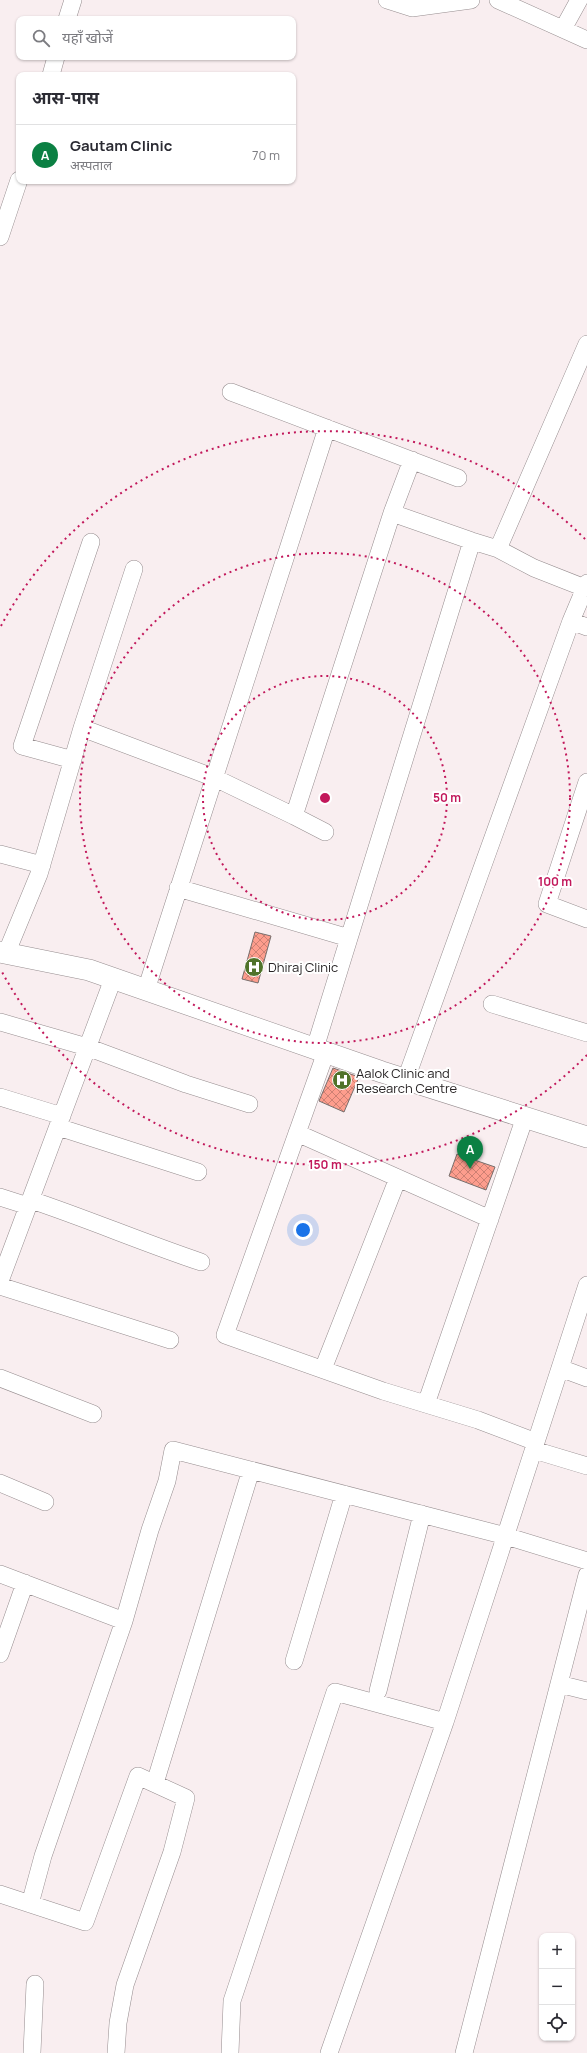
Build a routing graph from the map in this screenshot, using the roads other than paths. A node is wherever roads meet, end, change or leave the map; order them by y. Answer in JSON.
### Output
{"nodes":[{"id":1,"x":73,"y":0,"type":"edge"},
{"id":2,"x":387,"y":0,"type":"edge"},
{"id":3,"x":472,"y":0,"type":"edge"},
{"id":4,"x":498,"y":0,"type":"edge"},
{"id":5,"x":579,"y":0,"type":"edge"},
{"id":6,"x":68,"y":16,"type":"edge"},
{"id":7,"x":563,"y":29,"type":"junction"},
{"id":8,"x":587,"y":40,"type":"edge"},
{"id":9,"x":55,"y":60,"type":"edge"},
{"id":10,"x":52,"y":72,"type":"edge"},
{"id":11,"x":18,"y":184,"type":"edge"},
{"id":12,"x":0,"y":237,"type":"edge"},
{"id":13,"x":587,"y":344,"type":"edge"},
{"id":14,"x":231,"y":392,"type":"dead end"},
{"id":15,"x":327,"y":428,"type":"junction"},
{"id":16,"x":412,"y":460,"type":"junction"},
{"id":17,"x":458,"y":478,"type":"dead end"},
{"id":18,"x":392,"y":513,"type":"junction"},
{"id":19,"x":472,"y":541,"type":"junction"},
{"id":20,"x":91,"y":542,"type":"dead end"},
{"id":21,"x":498,"y":549,"type":"junction"},
{"id":22,"x":134,"y":569,"type":"dead end"},
{"id":23,"x":586,"y":586,"type":"edge"},
{"id":24,"x":571,"y":621,"type":"junction"},
{"id":25,"x":587,"y":627,"type":"edge"},
{"id":26,"x":82,"y":728,"type":"junction"},
{"id":27,"x":73,"y":760,"type":"junction"},
{"id":28,"x":214,"y":778,"type":"junction"},
{"id":29,"x":587,"y":782,"type":"edge"},
{"id":30,"x":294,"y":816,"type":"junction"},
{"id":31,"x":325,"y":832,"type":"dead end"},
{"id":32,"x":0,"y":854,"type":"edge"},
{"id":33,"x":42,"y":865,"type":"junction"},
{"id":34,"x":178,"y":888,"type":"junction"},
{"id":35,"x":587,"y":919,"type":"edge"},
{"id":36,"x":349,"y":938,"type":"junction"},
{"id":37,"x":3,"y":953,"type":"edge"},
{"id":38,"x":113,"y":979,"type":"junction"},
{"id":39,"x":146,"y":990,"type":"junction"},
{"id":40,"x":492,"y":1004,"type":"dead end"},
{"id":41,"x":0,"y":1022,"type":"edge"},
{"id":42,"x":587,"y":1033,"type":"edge"},
{"id":43,"x":88,"y":1047,"type":"junction"},
{"id":44,"x":321,"y":1050,"type":"junction"},
{"id":45,"x":406,"y":1079,"type":"junction"},
{"id":46,"x":0,"y":1097,"type":"edge"},
{"id":47,"x":249,"y":1104,"type":"dead end"},
{"id":48,"x":525,"y":1117,"type":"junction"},
{"id":49,"x":60,"y":1121,"type":"junction"},
{"id":50,"x":298,"y":1134,"type":"junction"},
{"id":51,"x":587,"y":1137,"type":"edge"},
{"id":52,"x":198,"y":1172,"type":"dead end"},
{"id":53,"x":398,"y":1178,"type":"junction"},
{"id":54,"x":0,"y":1197,"type":"edge"},
{"id":55,"x":29,"y":1203,"type":"junction"},
{"id":56,"x":490,"y":1219,"type":"junction"},
{"id":57,"x":201,"y":1262,"type":"dead end"},
{"id":58,"x":0,"y":1281,"type":"edge"},
{"id":59,"x":0,"y":1286,"type":"edge"},
{"id":60,"x":587,"y":1286,"type":"edge"},
{"id":61,"x":170,"y":1340,"type":"dead end"},
{"id":62,"x":560,"y":1368,"type":"junction"},
{"id":63,"x":323,"y":1370,"type":"junction"},
{"id":64,"x":0,"y":1378,"type":"edge"},
{"id":65,"x":587,"y":1378,"type":"edge"},
{"id":66,"x":426,"y":1404,"type":"junction"},
{"id":67,"x":93,"y":1414,"type":"dead end"},
{"id":68,"x":535,"y":1446,"type":"junction"},
{"id":69,"x":587,"y":1466,"type":"edge"},
{"id":70,"x":251,"y":1470,"type":"junction"},
{"id":71,"x":0,"y":1483,"type":"edge"},
{"id":72,"x":344,"y":1494,"type":"junction"},
{"id":73,"x":45,"y":1502,"type":"dead end"},
{"id":74,"x":422,"y":1514,"type":"junction"},
{"id":75,"x":506,"y":1536,"type":"junction"},
{"id":76,"x":587,"y":1561,"type":"edge"},
{"id":77,"x":0,"y":1574,"type":"edge"},
{"id":78,"x":587,"y":1575,"type":"edge"},
{"id":79,"x":25,"y":1583,"type":"junction"},
{"id":80,"x":124,"y":1621,"type":"junction"},
{"id":81,"x":0,"y":1654,"type":"edge"},
{"id":82,"x":294,"y":1661,"type":"dead end"},
{"id":83,"x":559,"y":1684,"type":"junction"},
{"id":84,"x":378,"y":1691,"type":"dead end"},
{"id":85,"x":587,"y":1691,"type":"edge"},
{"id":86,"x":446,"y":1722,"type":"junction"},
{"id":87,"x":155,"y":1783,"type":"junction"},
{"id":88,"x":0,"y":1894,"type":"edge"},
{"id":89,"x":30,"y":1904,"type":"junction"},
{"id":90,"x":35,"y":1984,"type":"dead end"},
{"id":91,"x":32,"y":2053,"type":"edge"},
{"id":92,"x":116,"y":2053,"type":"edge"},
{"id":93,"x":230,"y":2053,"type":"edge"},
{"id":94,"x":329,"y":2053,"type":"edge"},
{"id":95,"x":464,"y":2053,"type":"edge"}],
"edges":[{"from":1,"to":6,"type":"street"},
{"from":2,"to":3,"type":"street"},
{"from":4,"to":7,"type":"street"},
{"from":5,"to":7,"type":"street"},
{"from":7,"to":8,"type":"street"},
{"from":9,"to":10,"type":"street"},
{"from":11,"to":12,"type":"street"},
{"from":13,"to":21,"type":"street"},
{"from":14,"to":15,"type":"street"},
{"from":15,"to":16,"type":"street"},
{"from":15,"to":28,"type":"street"},
{"from":16,"to":17,"type":"street"},
{"from":16,"to":18,"type":"street"},
{"from":18,"to":19,"type":"street"},
{"from":18,"to":30,"type":"street"},
{"from":19,"to":21,"type":"street"},
{"from":19,"to":36,"type":"street"},
{"from":20,"to":27,"type":"street"},
{"from":21,"to":23,"type":"street"},
{"from":22,"to":26,"type":"street"},
{"from":23,"to":24,"type":"street"},
{"from":24,"to":25,"type":"street"},
{"from":24,"to":45,"type":"street"},
{"from":26,"to":27,"type":"street"},
{"from":26,"to":28,"type":"street"},
{"from":27,"to":33,"type":"street"},
{"from":28,"to":30,"type":"street"},
{"from":28,"to":34,"type":"street"},
{"from":29,"to":35,"type":"street"},
{"from":30,"to":31,"type":"street"},
{"from":32,"to":33,"type":"street"},
{"from":33,"to":37,"type":"street"},
{"from":34,"to":36,"type":"street"},
{"from":34,"to":39,"type":"street"},
{"from":36,"to":44,"type":"street"},
{"from":37,"to":38,"type":"street"},
{"from":38,"to":39,"type":"street"},
{"from":38,"to":43,"type":"street"},
{"from":39,"to":44,"type":"street"},
{"from":40,"to":42,"type":"street"},
{"from":41,"to":43,"type":"street"},
{"from":43,"to":47,"type":"street"},
{"from":43,"to":49,"type":"street"},
{"from":44,"to":45,"type":"street"},
{"from":44,"to":50,"type":"street"},
{"from":45,"to":48,"type":"street"},
{"from":46,"to":49,"type":"street"},
{"from":48,"to":51,"type":"street"},
{"from":48,"to":56,"type":"street"},
{"from":49,"to":52,"type":"street"},
{"from":49,"to":55,"type":"street"},
{"from":50,"to":53,"type":"street"},
{"from":50,"to":63,"type":"street"},
{"from":53,"to":56,"type":"street"},
{"from":53,"to":63,"type":"street"},
{"from":54,"to":55,"type":"street"},
{"from":55,"to":57,"type":"street"},
{"from":55,"to":58,"type":"street"},
{"from":56,"to":66,"type":"street"},
{"from":59,"to":61,"type":"street"},
{"from":60,"to":62,"type":"street"},
{"from":62,"to":65,"type":"street"},
{"from":62,"to":68,"type":"street"},
{"from":63,"to":66,"type":"street"},
{"from":64,"to":67,"type":"street"},
{"from":66,"to":68,"type":"street"},
{"from":68,"to":69,"type":"street"},
{"from":68,"to":75,"type":"street"},
{"from":70,"to":72,"type":"street"},
{"from":70,"to":80,"type":"street"},
{"from":70,"to":87,"type":"street"},
{"from":71,"to":73,"type":"street"},
{"from":72,"to":74,"type":"street"},
{"from":72,"to":82,"type":"street"},
{"from":74,"to":75,"type":"street"},
{"from":74,"to":84,"type":"street"},
{"from":75,"to":76,"type":"street"},
{"from":75,"to":86,"type":"street"},
{"from":77,"to":79,"type":"street"},
{"from":78,"to":83,"type":"street"},
{"from":79,"to":80,"type":"street"},
{"from":79,"to":81,"type":"street"},
{"from":80,"to":89,"type":"street"},
{"from":83,"to":85,"type":"street"},
{"from":83,"to":95,"type":"street"},
{"from":86,"to":93,"type":"street"},
{"from":86,"to":94,"type":"street"},
{"from":87,"to":89,"type":"street"},
{"from":87,"to":92,"type":"street"},
{"from":88,"to":89,"type":"street"},
{"from":90,"to":91,"type":"street"}]}
